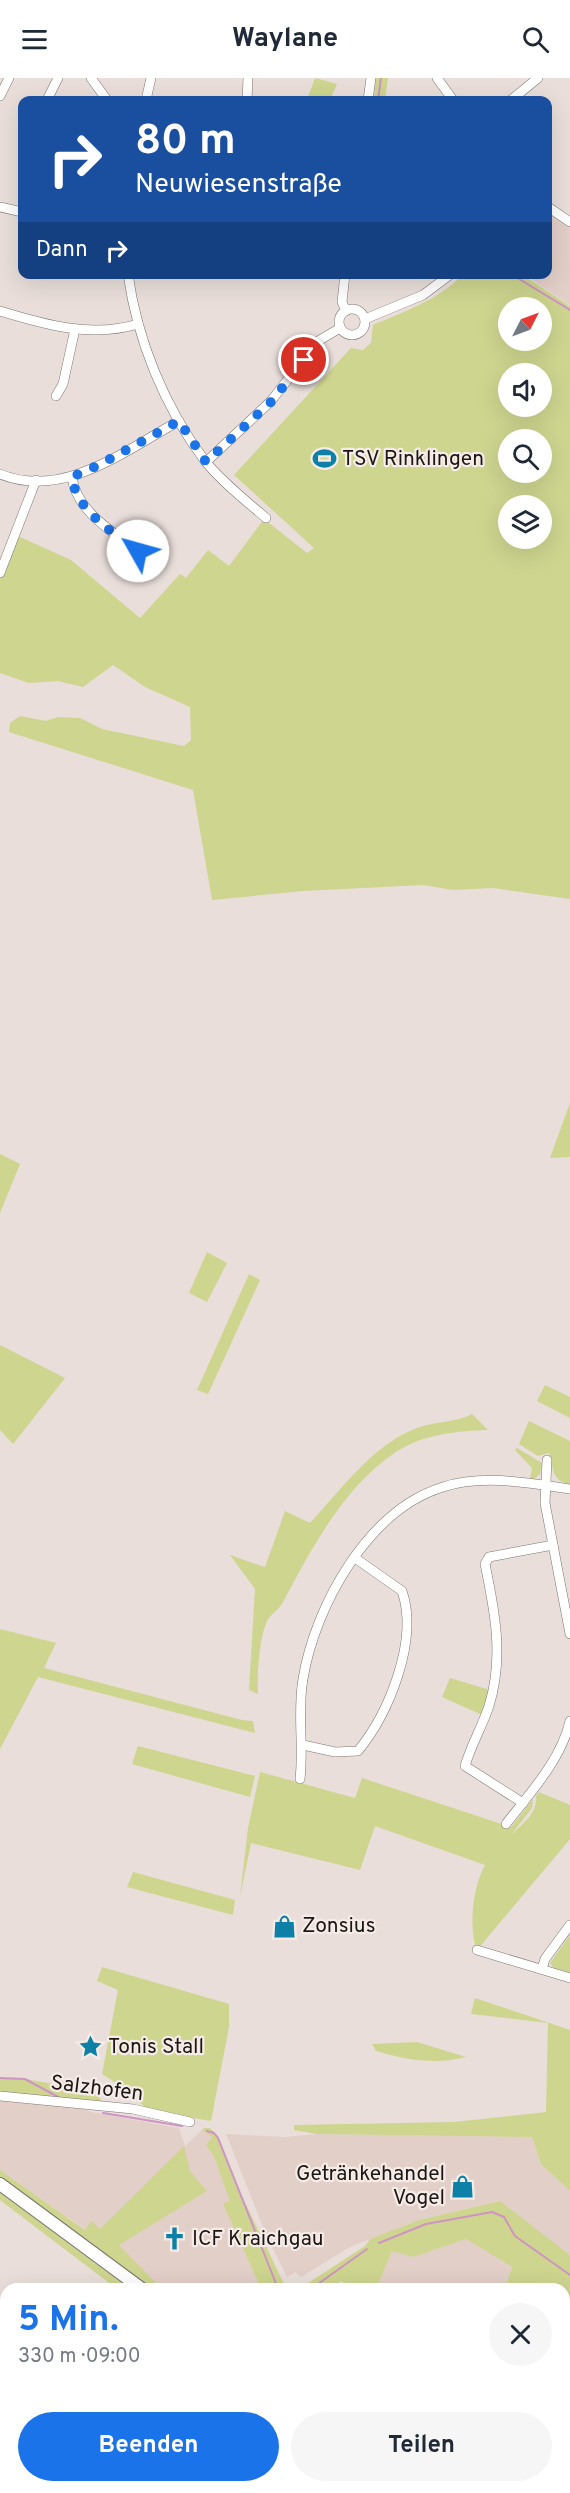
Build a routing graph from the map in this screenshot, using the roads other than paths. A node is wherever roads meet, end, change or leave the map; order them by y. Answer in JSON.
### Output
{"nodes":[{"id":1,"x":9,"y":78,"type":"edge"},
{"id":2,"x":58,"y":78,"type":"edge"},
{"id":3,"x":90,"y":78,"type":"edge"},
{"id":4,"x":151,"y":78,"type":"edge"},
{"id":5,"x":248,"y":78,"type":"edge"},
{"id":6,"x":371,"y":78,"type":"edge"},
{"id":7,"x":437,"y":78,"type":"edge"},
{"id":8,"x":538,"y":78,"type":"edge"},
{"id":9,"x":0,"y":96,"type":"edge"},
{"id":10,"x":49,"y":96,"type":"edge"},
{"id":11,"x":103,"y":96,"type":"edge"},
{"id":12,"x":147,"y":96,"type":"edge"},
{"id":13,"x":250,"y":96,"type":"edge"},
{"id":14,"x":369,"y":96,"type":"edge"},
{"id":15,"x":450,"y":96,"type":"edge"},
{"id":16,"x":516,"y":96,"type":"edge"},
{"id":17,"x":0,"y":207,"type":"edge"},
{"id":18,"x":552,"y":210,"type":"edge"},
{"id":19,"x":18,"y":211,"type":"edge"},
{"id":20,"x":570,"y":222,"type":"edge"},
{"id":21,"x":129,"y":279,"type":"edge"},
{"id":22,"x":344,"y":279,"type":"edge"},
{"id":23,"x":444,"y":279,"type":"edge"},
{"id":24,"x":1,"y":311,"type":"edge"},
{"id":25,"x":346,"y":311,"type":"junction"},
{"id":26,"x":365,"y":319,"type":"junction"},
{"id":27,"x":0,"y":322,"type":"edge"},
{"id":28,"x":138,"y":324,"type":"junction"},
{"id":29,"x":340,"y":327,"type":"junction"},
{"id":30,"x":75,"y":329,"type":"junction"},
{"id":31,"x":56,"y":396,"type":"dead end"},
{"id":32,"x":179,"y":421,"type":"junction"},
{"id":33,"x":206,"y":462,"type":"junction"},
{"id":34,"x":0,"y":474,"type":"edge"},
{"id":35,"x":72,"y":477,"type":"junction"},
{"id":36,"x":36,"y":480,"type":"junction"},
{"id":37,"x":266,"y":518,"type":"dead end"},
{"id":38,"x":138,"y":551,"type":"dead end"},
{"id":39,"x":0,"y":573,"type":"edge"},
{"id":40,"x":547,"y":1460,"type":"dead end"},
{"id":41,"x":547,"y":1485,"type":"junction"},
{"id":42,"x":570,"y":1489,"type":"edge"},
{"id":43,"x":553,"y":1545,"type":"junction"},
{"id":44,"x":355,"y":1558,"type":"junction"},
{"id":45,"x":568,"y":1612,"type":"edge"},
{"id":46,"x":570,"y":1634,"type":"edge"},
{"id":47,"x":570,"y":1721,"type":"edge"},
{"id":48,"x":303,"y":1745,"type":"junction"},
{"id":49,"x":300,"y":1779,"type":"dead end"},
{"id":50,"x":523,"y":1803,"type":"junction"},
{"id":51,"x":506,"y":1824,"type":"dead end"},
{"id":52,"x":570,"y":1925,"type":"edge"},
{"id":53,"x":477,"y":1950,"type":"dead end"},
{"id":54,"x":542,"y":1969,"type":"junction"},
{"id":55,"x":570,"y":1978,"type":"edge"},
{"id":56,"x":0,"y":2096,"type":"edge"},
{"id":57,"x":190,"y":2122,"type":"dead end"},
{"id":58,"x":0,"y":2184,"type":"edge"},
{"id":59,"x":134,"y":2283,"type":"edge"}],
"edges":[{"from":1,"to":9,"type":"street"},
{"from":2,"to":10,"type":"street"},
{"from":3,"to":11,"type":"street"},
{"from":4,"to":12,"type":"street"},
{"from":5,"to":13,"type":"street"},
{"from":6,"to":14,"type":"street"},
{"from":7,"to":15,"type":"street"},
{"from":8,"to":16,"type":"street"},
{"from":17,"to":19,"type":"street"},
{"from":18,"to":20,"type":"street"},
{"from":21,"to":28,"type":"street"},
{"from":22,"to":25,"type":"street"},
{"from":23,"to":26,"type":"street"},
{"from":24,"to":27,"type":"street"},
{"from":24,"to":30,"type":"street"},
{"from":25,"to":26,"type":"street"},
{"from":25,"to":29,"type":"street"},
{"from":26,"to":29,"type":"street"},
{"from":28,"to":30,"type":"street"},
{"from":28,"to":32,"type":"street"},
{"from":29,"to":33,"type":"street"},
{"from":30,"to":31,"type":"street"},
{"from":32,"to":33,"type":"street"},
{"from":32,"to":35,"type":"street"},
{"from":33,"to":37,"type":"street"},
{"from":34,"to":36,"type":"street"},
{"from":35,"to":36,"type":"street"},
{"from":35,"to":38,"type":"street"},
{"from":36,"to":39,"type":"street"},
{"from":40,"to":41,"type":"street"},
{"from":41,"to":42,"type":"street"},
{"from":41,"to":43,"type":"street"},
{"from":41,"to":44,"type":"street"},
{"from":43,"to":45,"type":"street"},
{"from":43,"to":50,"type":"street"},
{"from":44,"to":48,"type":"street"},
{"from":44,"to":48,"type":"street"},
{"from":45,"to":46,"type":"street"},
{"from":47,"to":50,"type":"street"},
{"from":48,"to":49,"type":"street"},
{"from":50,"to":51,"type":"street"},
{"from":52,"to":54,"type":"street"},
{"from":53,"to":54,"type":"street"},
{"from":54,"to":55,"type":"street"},
{"from":56,"to":57,"type":"street","name":"Salzhofen"},
{"from":58,"to":59,"type":"street"}]}
